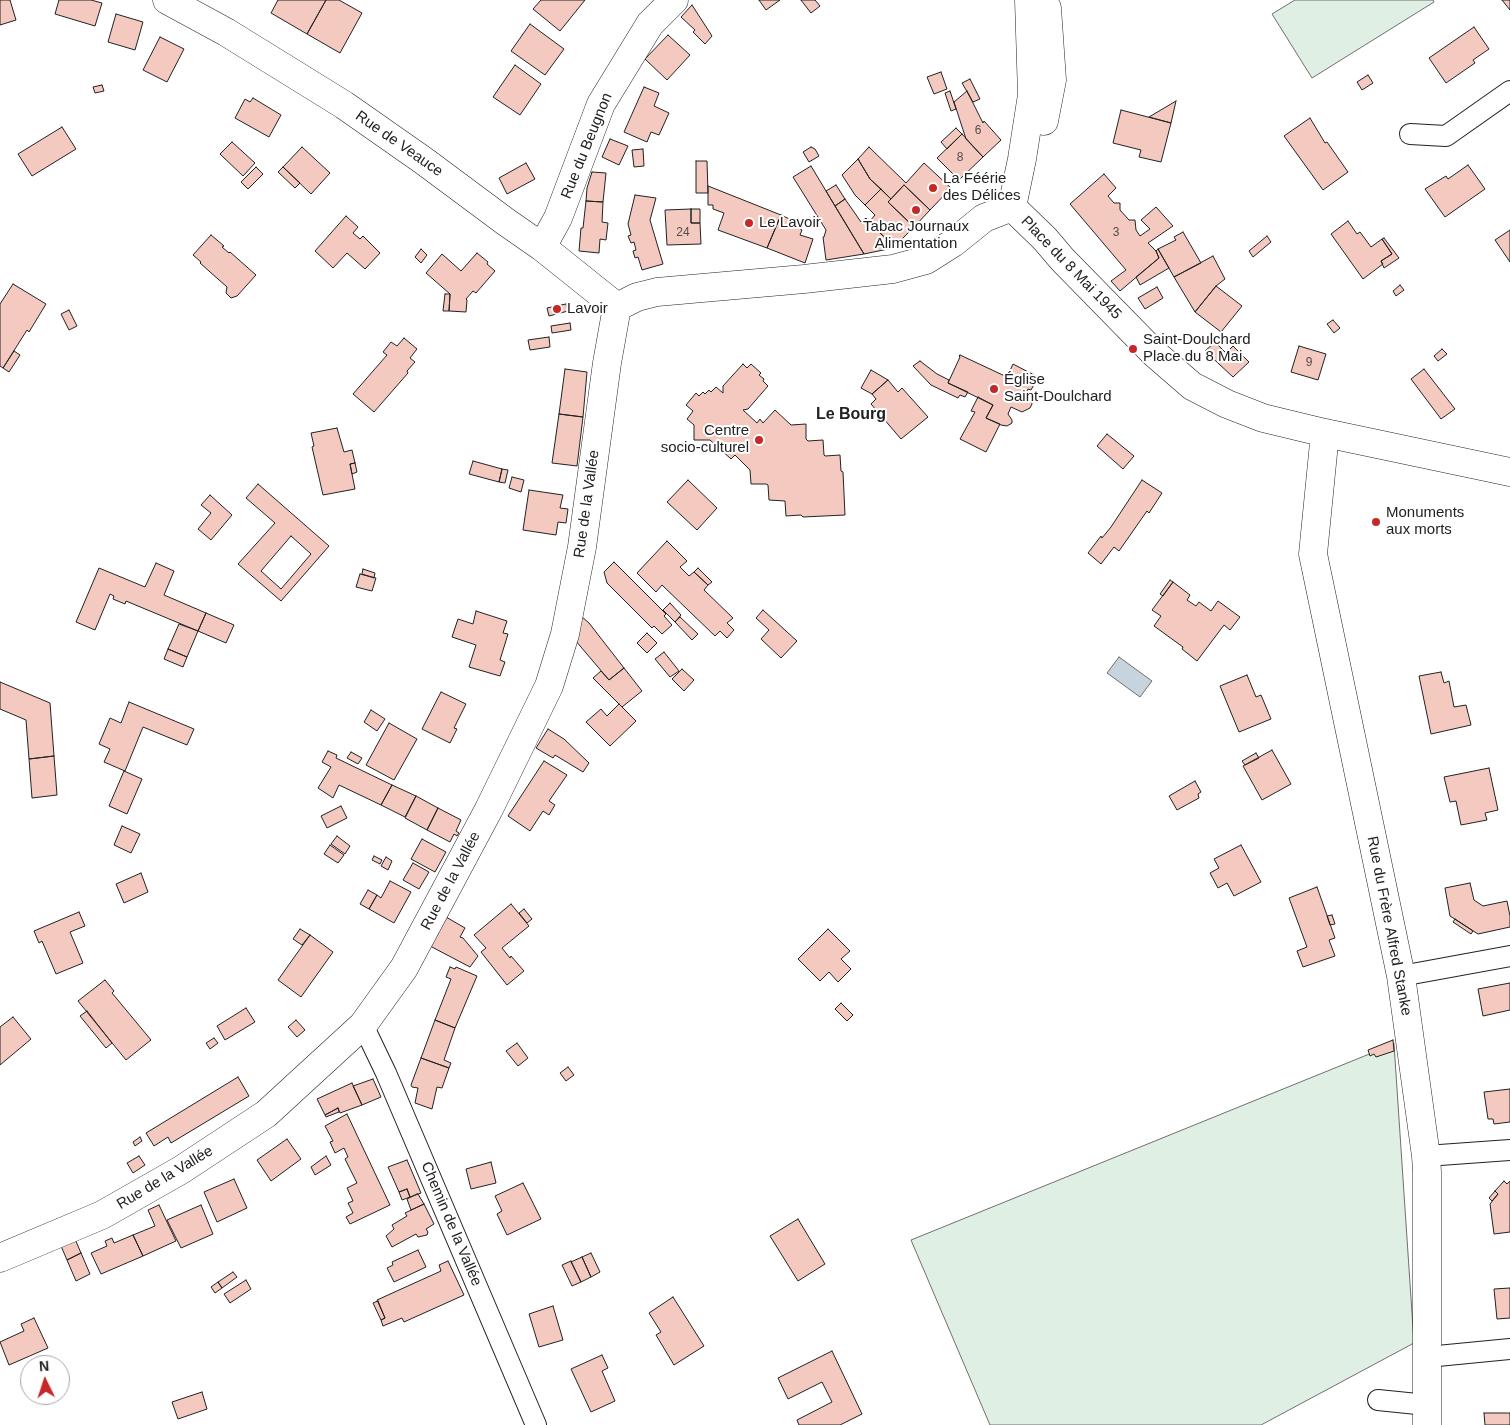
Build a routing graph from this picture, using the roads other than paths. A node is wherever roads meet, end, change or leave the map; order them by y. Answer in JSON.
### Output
{"nodes":[{"id":1,"x":167,"y":0,"type":"edge"},
{"id":2,"x":674,"y":0,"type":"edge"},
{"id":3,"x":1029,"y":0,"type":"edge"},
{"id":4,"x":1046,"y":0,"type":"edge"},
{"id":5,"x":1510,"y":91,"type":"edge"},
{"id":6,"x":1410,"y":134,"type":"dead end"},
{"id":7,"x":1022,"y":159,"type":"junction"},
{"id":8,"x":1012,"y":207,"type":"junction"},
{"id":9,"x":542,"y":247,"type":"junction"},
{"id":10,"x":617,"y":307,"type":"junction"},
{"id":11,"x":1324,"y":433,"type":"junction"},
{"id":12,"x":1510,"y":472,"type":"edge"},
{"id":13,"x":1510,"y":956,"type":"edge"},
{"id":14,"x":1401,"y":976,"type":"junction"},
{"id":15,"x":363,"y":1025,"type":"junction"},
{"id":16,"x":1510,"y":1150,"type":"edge"},
{"id":17,"x":1426,"y":1156,"type":"junction"},
{"id":18,"x":0,"y":1258,"type":"edge"},
{"id":19,"x":1510,"y":1349,"type":"edge"},
{"id":20,"x":1427,"y":1357,"type":"junction"},
{"id":21,"x":1378,"y":1400,"type":"dead end"},
{"id":22,"x":1427,"y":1415,"type":"edge"},
{"id":23,"x":536,"y":1425,"type":"edge"}],
"edges":[{"from":1,"to":9,"type":"street","name":"Rue de Veauce"},
{"from":2,"to":9,"type":"street","name":"Rue du Beugnon"},
{"from":3,"to":7,"type":"street"},
{"from":4,"to":7,"type":"street"},
{"from":5,"to":6,"type":"street"},
{"from":7,"to":8,"type":"street"},
{"from":8,"to":10,"type":"street","name":"Place du 8 Mai 1945"},
{"from":8,"to":11,"type":"street","name":"Place du 8 Mai 1945"},
{"from":9,"to":10,"type":"street","name":"Rue de Veauce"},
{"from":10,"to":15,"type":"street","name":"Rue de la Vallée"},
{"from":11,"to":12,"type":"street","name":"Place du 8 Mai 1945"},
{"from":11,"to":14,"type":"street","name":"Rue du Frère Alfred Stanke"},
{"from":13,"to":14,"type":"street"},
{"from":14,"to":17,"type":"street","name":"Rue du Frère Alfred Stanke"},
{"from":15,"to":18,"type":"street","name":"Rue de la Vallée"},
{"from":15,"to":23,"type":"street","name":"Chemin de la Vallée"},
{"from":16,"to":17,"type":"street"},
{"from":17,"to":20,"type":"street","name":"Rue du Frère Alfred Stanke"},
{"from":19,"to":20,"type":"street"},
{"from":20,"to":22,"type":"street","name":"Rue du Frère Alfred Stanke"},
{"from":21,"to":22,"type":"street"}]}
